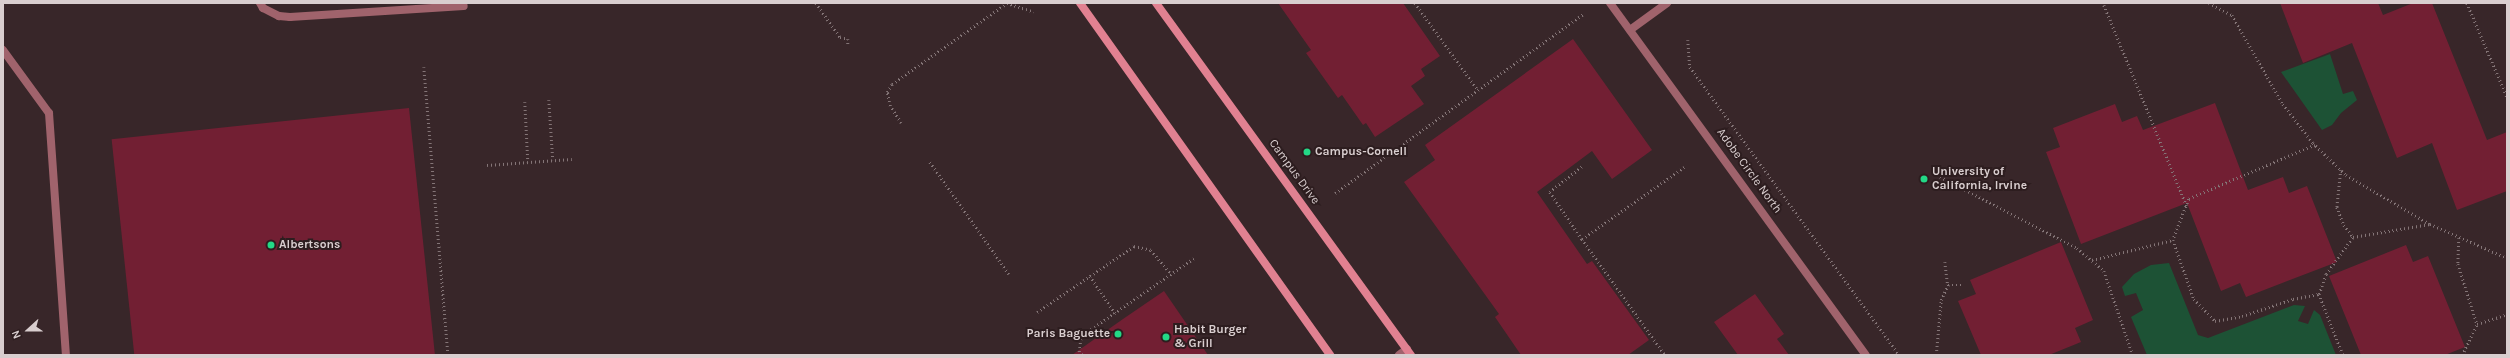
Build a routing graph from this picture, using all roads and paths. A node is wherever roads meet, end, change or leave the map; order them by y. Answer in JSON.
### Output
{"nodes":[{"id":1,"x":260,"y":3,"type":"edge"},
{"id":2,"x":816,"y":3,"type":"edge"},
{"id":3,"x":1007,"y":3,"type":"edge"},
{"id":4,"x":1080,"y":3,"type":"edge"},
{"id":5,"x":1156,"y":3,"type":"edge"},
{"id":6,"x":1415,"y":3,"type":"edge"},
{"id":7,"x":1610,"y":3,"type":"edge"},
{"id":8,"x":1667,"y":3,"type":"edge"},
{"id":9,"x":2209,"y":3,"type":"edge"},
{"id":10,"x":2467,"y":3,"type":"edge"},
{"id":11,"x":2104,"y":5,"type":"dead end"},
{"id":12,"x":464,"y":6,"type":"dead end"},
{"id":13,"x":1034,"y":12,"type":"dead end"},
{"id":14,"x":1583,"y":14,"type":"dead end"},
{"id":15,"x":1630,"y":30,"type":"junction"},
{"id":16,"x":1688,"y":40,"type":"dead end"},
{"id":17,"x":848,"y":44,"type":"dead end"},
{"id":18,"x":3,"y":50,"type":"edge"},
{"id":19,"x":424,"y":67,"type":"dead end"},
{"id":20,"x":1478,"y":90,"type":"junction"},
{"id":21,"x":2507,"y":97,"type":"edge"},
{"id":22,"x":549,"y":100,"type":"dead end"},
{"id":23,"x":525,"y":102,"type":"dead end"},
{"id":24,"x":900,"y":123,"type":"dead end"},
{"id":25,"x":2315,"y":145,"type":"junction"},
{"id":26,"x":572,"y":159,"type":"dead end"},
{"id":27,"x":553,"y":160,"type":"junction"},
{"id":28,"x":528,"y":162,"type":"junction"},
{"id":29,"x":930,"y":162,"type":"dead end"},
{"id":30,"x":487,"y":164,"type":"dead end"},
{"id":31,"x":1684,"y":167,"type":"dead end"},
{"id":32,"x":1582,"y":168,"type":"dead end"},
{"id":33,"x":2341,"y":170,"type":"junction"},
{"id":34,"x":1933,"y":173,"type":"dead end"},
{"id":35,"x":1336,"y":193,"type":"dead end"},
{"id":36,"x":2187,"y":206,"type":"junction"},
{"id":37,"x":2430,"y":224,"type":"junction"},
{"id":38,"x":2353,"y":237,"type":"junction"},
{"id":39,"x":2460,"y":238,"type":"junction"},
{"id":40,"x":1582,"y":239,"type":"junction"},
{"id":41,"x":2173,"y":240,"type":"junction"},
{"id":42,"x":1194,"y":258,"type":"dead end"},
{"id":43,"x":2507,"y":258,"type":"edge"},
{"id":44,"x":2092,"y":260,"type":"junction"},
{"id":45,"x":1945,"y":262,"type":"dead end"},
{"id":46,"x":1009,"y":274,"type":"dead end"},
{"id":47,"x":1171,"y":274,"type":"junction"},
{"id":48,"x":1090,"y":276,"type":"junction"},
{"id":49,"x":1963,"y":285,"type":"dead end"},
{"id":50,"x":1948,"y":286,"type":"junction"},
{"id":51,"x":2319,"y":294,"type":"junction"},
{"id":52,"x":1037,"y":312,"type":"dead end"},
{"id":53,"x":1115,"y":313,"type":"junction"},
{"id":54,"x":2507,"y":314,"type":"edge"},
{"id":55,"x":2477,"y":324,"type":"junction"},
{"id":56,"x":1409,"y":352,"type":"edge"},
{"id":57,"x":66,"y":355,"type":"edge"},
{"id":58,"x":448,"y":355,"type":"edge"},
{"id":59,"x":1082,"y":355,"type":"edge"},
{"id":60,"x":1330,"y":355,"type":"edge"},
{"id":61,"x":1399,"y":355,"type":"edge"},
{"id":62,"x":1665,"y":355,"type":"edge"},
{"id":63,"x":1866,"y":355,"type":"edge"},
{"id":64,"x":1899,"y":355,"type":"edge"},
{"id":65,"x":1936,"y":355,"type":"edge"},
{"id":66,"x":2133,"y":355,"type":"edge"},
{"id":67,"x":2343,"y":355,"type":"edge"},
{"id":68,"x":2462,"y":355,"type":"edge"}],
"edges":[{"from":1,"to":12,"type":"street"},
{"from":2,"to":17,"type":"path"},
{"from":3,"to":13,"type":"path"},
{"from":3,"to":24,"type":"path"},
{"from":4,"to":60,"type":"main road"},
{"from":5,"to":56,"type":"main road","name":"Campus Drive"},
{"from":6,"to":20,"type":"path"},
{"from":7,"to":15,"type":"street","name":"Adobe Circle North"},
{"from":8,"to":15,"type":"street"},
{"from":9,"to":25,"type":"path"},
{"from":10,"to":21,"type":"path"},
{"from":11,"to":36,"type":"path"},
{"from":14,"to":20,"type":"path"},
{"from":15,"to":63,"type":"street","name":"Adobe Circle North"},
{"from":16,"to":64,"type":"path"},
{"from":18,"to":57,"type":"street"},
{"from":19,"to":58,"type":"path"},
{"from":20,"to":35,"type":"path"},
{"from":22,"to":27,"type":"path"},
{"from":23,"to":28,"type":"path"},
{"from":25,"to":33,"type":"path"},
{"from":25,"to":36,"type":"path"},
{"from":26,"to":27,"type":"path"},
{"from":27,"to":28,"type":"path"},
{"from":28,"to":30,"type":"path"},
{"from":29,"to":46,"type":"path"},
{"from":31,"to":40,"type":"path"},
{"from":32,"to":40,"type":"path"},
{"from":33,"to":37,"type":"path"},
{"from":33,"to":38,"type":"path"},
{"from":34,"to":44,"type":"path"},
{"from":36,"to":41,"type":"path"},
{"from":37,"to":38,"type":"path"},
{"from":37,"to":39,"type":"path"},
{"from":38,"to":51,"type":"path"},
{"from":39,"to":43,"type":"path"},
{"from":39,"to":55,"type":"path"},
{"from":40,"to":62,"type":"path"},
{"from":41,"to":44,"type":"path"},
{"from":41,"to":51,"type":"path"},
{"from":42,"to":47,"type":"path"},
{"from":44,"to":66,"type":"path"},
{"from":45,"to":50,"type":"path"},
{"from":47,"to":48,"type":"path"},
{"from":47,"to":53,"type":"path"},
{"from":48,"to":52,"type":"path"},
{"from":48,"to":53,"type":"path"},
{"from":49,"to":50,"type":"path"},
{"from":50,"to":65,"type":"path"},
{"from":51,"to":67,"type":"path"},
{"from":53,"to":59,"type":"path"},
{"from":54,"to":55,"type":"path"},
{"from":55,"to":68,"type":"path"},
{"from":56,"to":61,"type":"street"}]}
